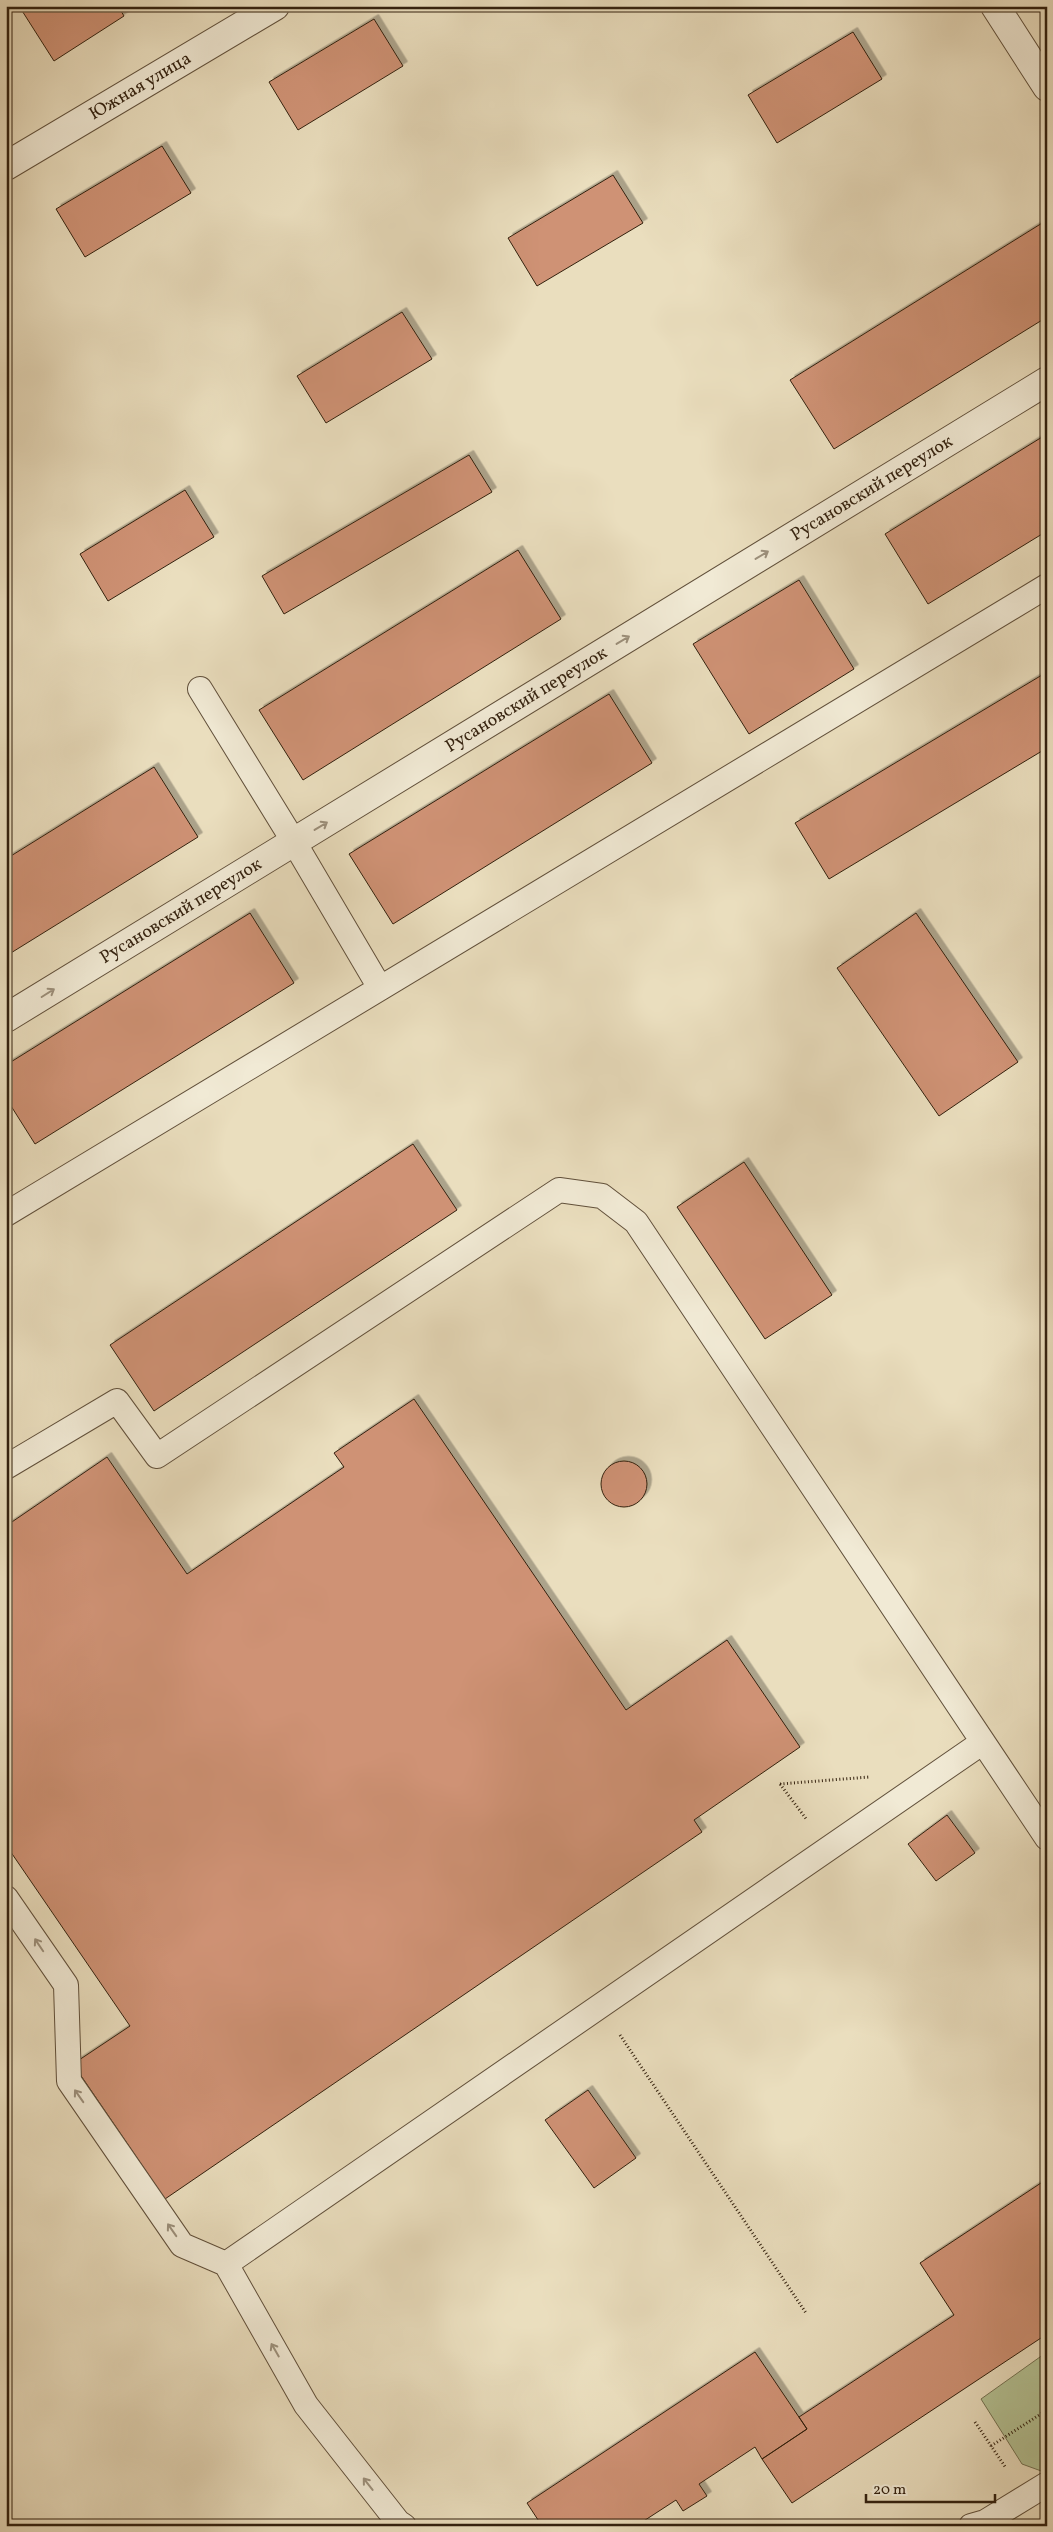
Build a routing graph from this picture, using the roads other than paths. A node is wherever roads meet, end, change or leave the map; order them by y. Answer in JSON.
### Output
{"nodes":[{"id":1,"x":275,"y":6,"type":"edge"},
{"id":2,"x":995,"y":6,"type":"edge"},
{"id":3,"x":1044,"y":79,"type":"edge"},
{"id":4,"x":6,"y":166,"type":"edge"},
{"id":5,"x":1047,"y":381,"type":"edge"},
{"id":6,"x":1047,"y":586,"type":"edge"},
{"id":7,"x":200,"y":689,"type":"dead end"},
{"id":8,"x":294,"y":842,"type":"junction"},
{"id":9,"x":380,"y":988,"type":"junction"},
{"id":10,"x":6,"y":1018,"type":"edge"},
{"id":11,"x":6,"y":1214,"type":"edge"},
{"id":12,"x":6,"y":1467,"type":"edge"},
{"id":13,"x":983,"y":1742,"type":"junction"},
{"id":14,"x":1047,"y":1838,"type":"edge"},
{"id":15,"x":6,"y":1898,"type":"edge"},
{"id":16,"x":226,"y":2264,"type":"junction"},
{"id":17,"x":1047,"y":2484,"type":"edge"},
{"id":18,"x":401,"y":2524,"type":"edge"},
{"id":19,"x":971,"y":2526,"type":"edge"}],
"edges":[{"from":1,"to":4,"type":"street","name":"Южная улица"},
{"from":2,"to":3,"type":"street"},
{"from":8,"to":5,"type":"street","name":"Русановский переулок","one_way":true},
{"from":6,"to":9,"type":"lane"},
{"from":7,"to":8,"type":"lane"},
{"from":8,"to":9,"type":"lane"},
{"from":10,"to":8,"type":"street","name":"Русановский переулок","one_way":true},
{"from":9,"to":11,"type":"lane"},
{"from":12,"to":13,"type":"lane"},
{"from":13,"to":14,"type":"lane"},
{"from":13,"to":16,"type":"lane"},
{"from":16,"to":15,"type":"lane","one_way":true},
{"from":18,"to":16,"type":"lane","one_way":true},
{"from":17,"to":19,"type":"lane"}]}
